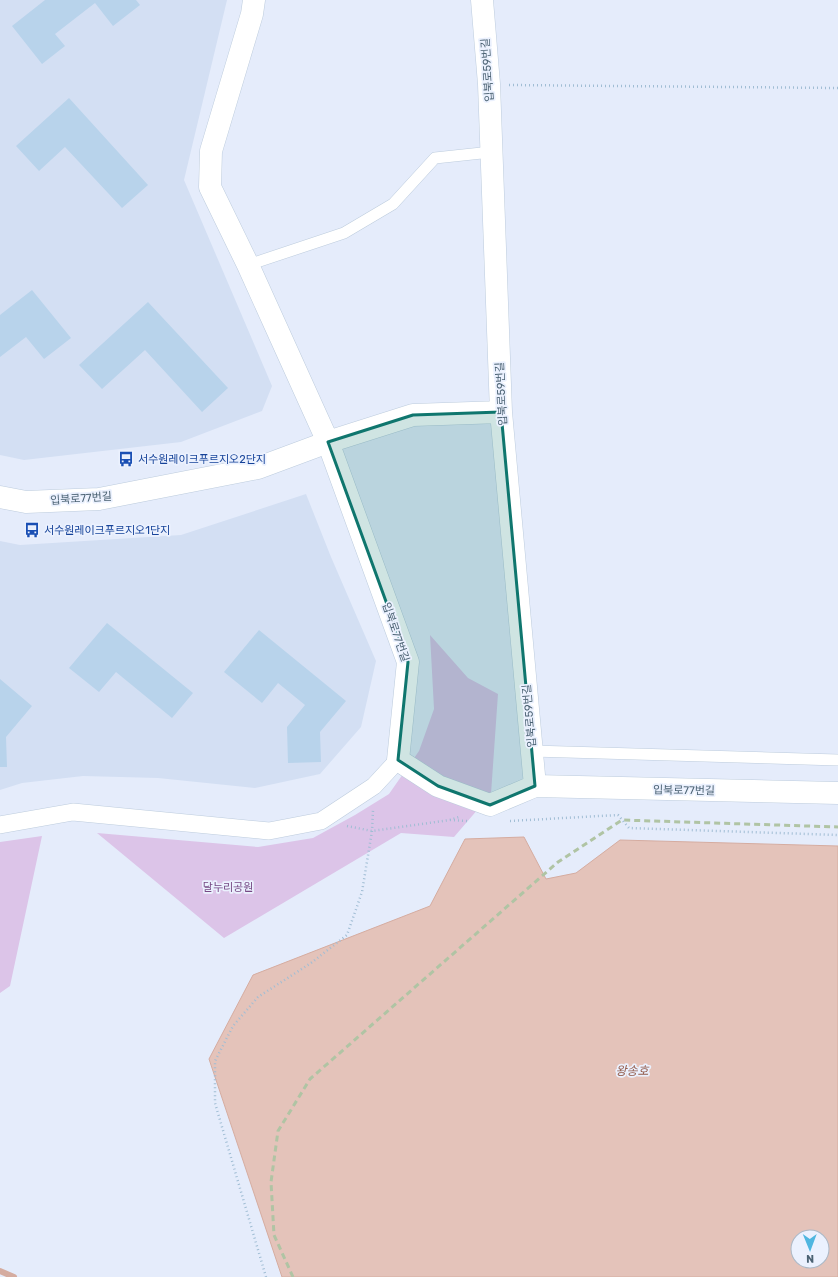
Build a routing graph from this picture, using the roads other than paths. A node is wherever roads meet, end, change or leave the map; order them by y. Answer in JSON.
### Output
{"nodes":[{"id":1,"x":254,"y":0,"type":"edge"},
{"id":2,"x":482,"y":0,"type":"edge"},
{"id":3,"x":491,"y":152,"type":"junction"},
{"id":4,"x":248,"y":265,"type":"junction"},
{"id":5,"x":501,"y":412,"type":"junction"},
{"id":6,"x":328,"y":442,"type":"junction"},
{"id":7,"x":0,"y":497,"type":"edge"},
{"id":8,"x":532,"y":752,"type":"junction"},
{"id":9,"x":398,"y":760,"type":"junction"},
{"id":10,"x":838,"y":760,"type":"edge"},
{"id":11,"x":535,"y":786,"type":"junction"},
{"id":12,"x":838,"y":793,"type":"edge"},
{"id":13,"x":0,"y":825,"type":"edge"}],
"edges":[{"from":1,"to":4,"type":"street"},
{"from":2,"to":3,"type":"street","name":"입북로59번길"},
{"from":3,"to":4,"type":"lane"},
{"from":3,"to":5,"type":"street","name":"입북로59번길"},
{"from":4,"to":6,"type":"street"},
{"from":5,"to":6,"type":"street"},
{"from":5,"to":8,"type":"street","name":"입북로59번길"},
{"from":6,"to":7,"type":"street","name":"입북로77번길"},
{"from":6,"to":9,"type":"street","name":"입북로77번길"},
{"from":8,"to":10,"type":"lane"},
{"from":8,"to":11,"type":"street","name":"입북로59번길"},
{"from":9,"to":11,"type":"street","name":"입북로77번길"},
{"from":9,"to":13,"type":"street"},
{"from":11,"to":12,"type":"street","name":"입북로77번길"}]}
